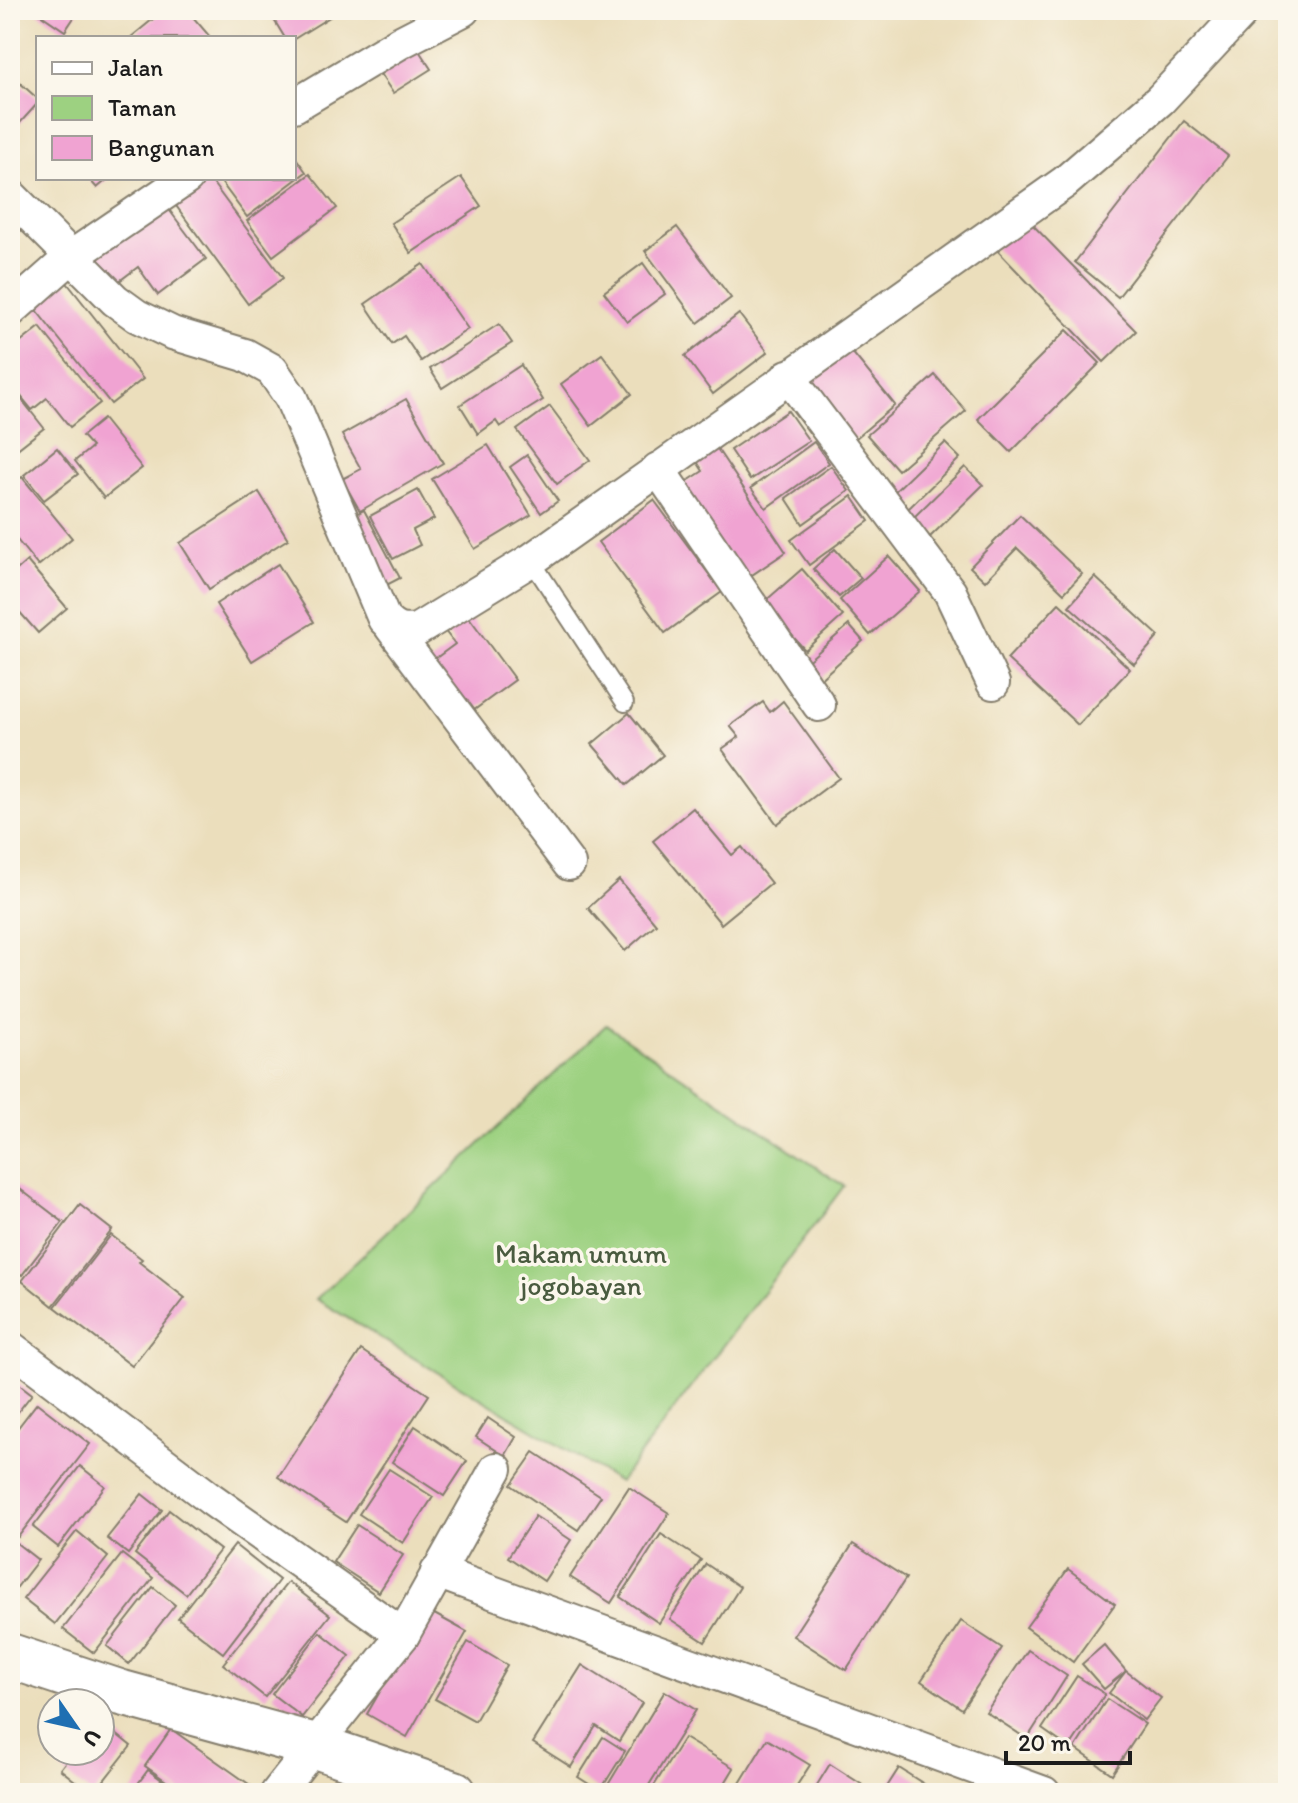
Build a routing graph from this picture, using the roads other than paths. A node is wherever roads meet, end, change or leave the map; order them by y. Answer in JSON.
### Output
{"nodes":[{"id":1,"x":463,"y":10,"type":"edge"},
{"id":2,"x":1244,"y":10,"type":"edge"},
{"id":3,"x":296,"y":105,"type":"edge"},
{"id":4,"x":184,"y":180,"type":"edge"},
{"id":5,"x":10,"y":195,"type":"edge"},
{"id":6,"x":71,"y":257,"type":"junction"},
{"id":7,"x":10,"y":311,"type":"edge"},
{"id":8,"x":788,"y":376,"type":"junction"},
{"id":9,"x":658,"y":469,"type":"junction"},
{"id":10,"x":531,"y":560,"type":"junction"},
{"id":11,"x":391,"y":627,"type":"junction"},
{"id":12,"x":993,"y":683,"type":"dead end"},
{"id":13,"x":625,"y":703,"type":"dead end"},
{"id":14,"x":819,"y":705,"type":"dead end"},
{"id":15,"x":569,"y":864,"type":"dead end"},
{"id":16,"x":10,"y":1347,"type":"edge"},
{"id":17,"x":496,"y":1469,"type":"dead end"},
{"id":18,"x":437,"y":1572,"type":"junction"},
{"id":19,"x":403,"y":1635,"type":"junction"},
{"id":20,"x":10,"y":1656,"type":"edge"},
{"id":21,"x":315,"y":1746,"type":"junction"},
{"id":22,"x":277,"y":1793,"type":"edge"},
{"id":23,"x":454,"y":1793,"type":"edge"},
{"id":24,"x":1044,"y":1793,"type":"edge"}],
"edges":[{"from":1,"to":3,"type":"street"},
{"from":2,"to":8,"type":"street"},
{"from":4,"to":6,"type":"street"},
{"from":5,"to":6,"type":"street"},
{"from":6,"to":7,"type":"street"},
{"from":6,"to":11,"type":"street"},
{"from":8,"to":9,"type":"street"},
{"from":8,"to":12,"type":"street"},
{"from":9,"to":10,"type":"street"},
{"from":9,"to":14,"type":"street"},
{"from":10,"to":11,"type":"street"},
{"from":10,"to":13,"type":"lane"},
{"from":11,"to":15,"type":"street"},
{"from":16,"to":19,"type":"street"},
{"from":17,"to":18,"type":"street"},
{"from":18,"to":19,"type":"street"},
{"from":18,"to":24,"type":"street"},
{"from":19,"to":21,"type":"street"},
{"from":20,"to":21,"type":"street"},
{"from":21,"to":22,"type":"street"},
{"from":21,"to":23,"type":"street"}]}
